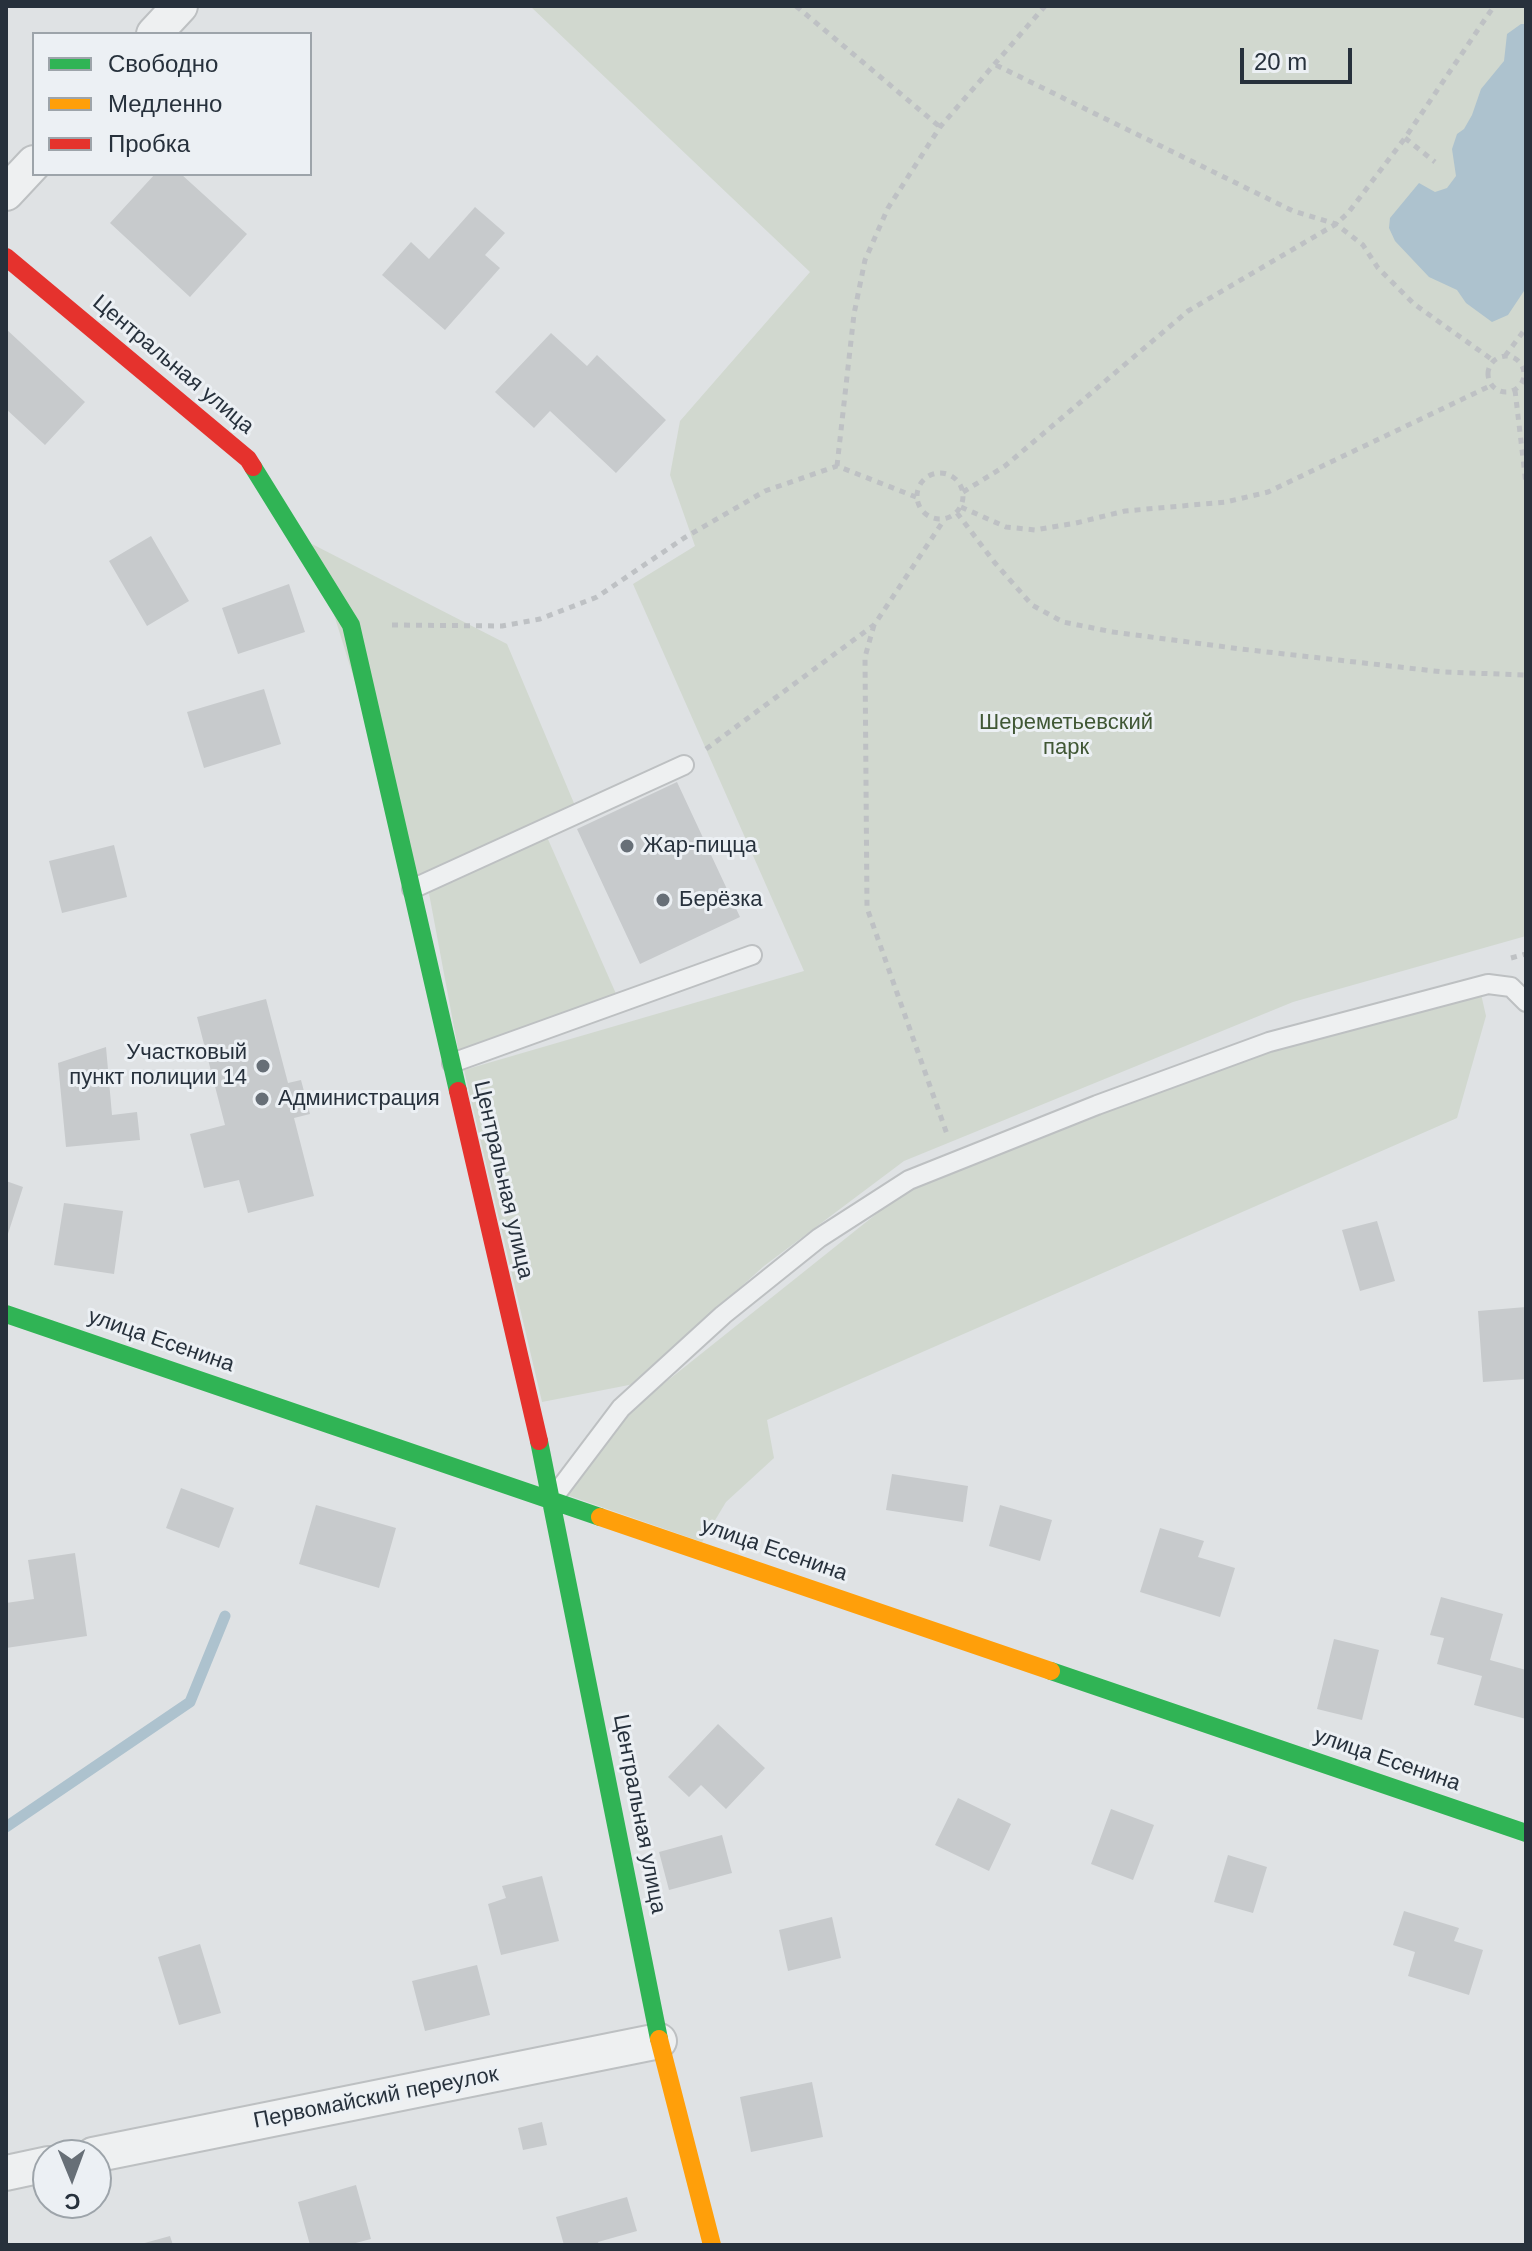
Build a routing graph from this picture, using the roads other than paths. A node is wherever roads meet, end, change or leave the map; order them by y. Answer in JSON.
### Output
{"nodes":[{"id":1,"x":180,"y":6,"type":"edge"},
{"id":2,"x":156,"y":32,"type":"edge"},
{"id":3,"x":32,"y":165,"type":"edge"},
{"id":4,"x":6,"y":193,"type":"edge"},
{"id":5,"x":6,"y":257,"type":"edge"},
{"id":6,"x":684,"y":765,"type":"road end"},
{"id":7,"x":412,"y":889,"type":"junction"},
{"id":8,"x":752,"y":955,"type":"dead end"},
{"id":9,"x":1526,"y":1002,"type":"edge"},
{"id":10,"x":452,"y":1063,"type":"junction"},
{"id":11,"x":6,"y":1314,"type":"edge"},
{"id":12,"x":552,"y":1499,"type":"junction"},
{"id":13,"x":1526,"y":1833,"type":"edge"},
{"id":14,"x":659,"y":2041,"type":"junction"},
{"id":15,"x":112,"y":2151,"type":"edge"},
{"id":16,"x":32,"y":2167,"type":"edge"},
{"id":17,"x":6,"y":2173,"type":"edge"},
{"id":18,"x":712,"y":2245,"type":"edge"}],
"edges":[{"from":1,"to":2,"type":"street"},
{"from":3,"to":4,"type":"street"},
{"from":5,"to":7,"type":"street","name":"Центральная улица"},
{"from":6,"to":7,"type":"lane"},
{"from":7,"to":10,"type":"street","name":"Центральная улица"},
{"from":8,"to":10,"type":"lane"},
{"from":9,"to":12,"type":"lane"},
{"from":10,"to":12,"type":"street","name":"Центральная улица"},
{"from":11,"to":12,"type":"street","name":"улица Есенина"},
{"from":12,"to":13,"type":"street","name":"улица Есенина"},
{"from":12,"to":14,"type":"street","name":"Центральная улица"},
{"from":14,"to":15,"type":"street","name":"Первомайский переулок"},
{"from":14,"to":18,"type":"street","name":"Центральная улица"},
{"from":16,"to":17,"type":"street"}]}
